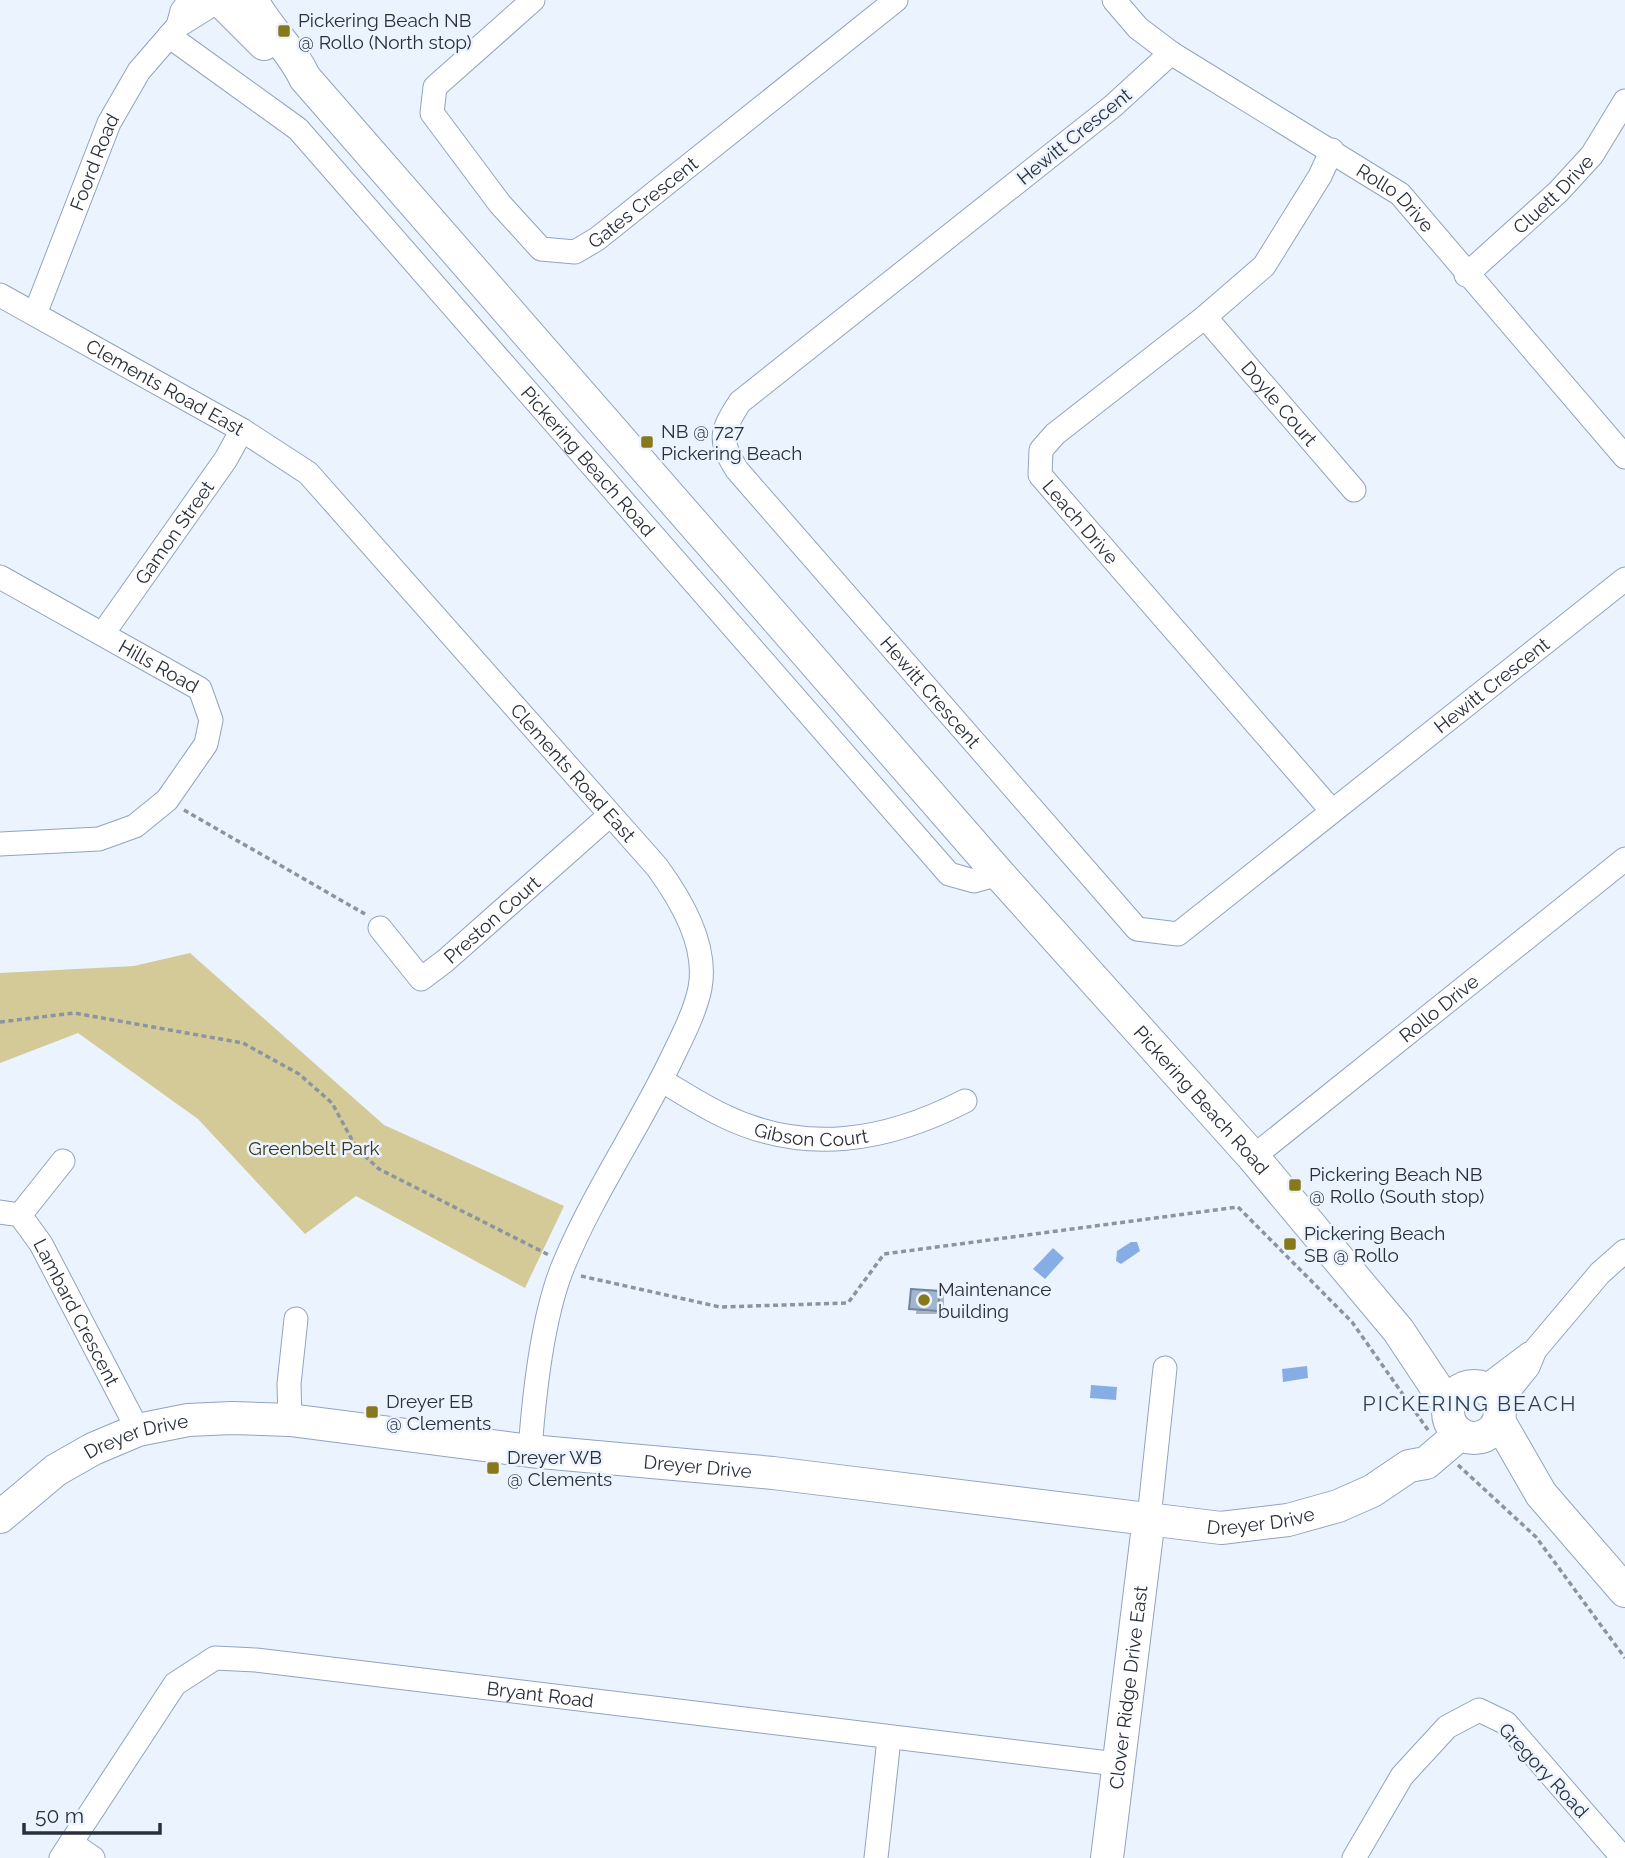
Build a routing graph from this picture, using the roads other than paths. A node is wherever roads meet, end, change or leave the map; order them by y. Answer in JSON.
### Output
{"nodes":[{"id":1,"x":533,"y":0,"type":"edge"},
{"id":2,"x":896,"y":0,"type":"edge"},
{"id":3,"x":1114,"y":0,"type":"edge"},
{"id":4,"x":220,"y":2,"type":"edge"},
{"id":5,"x":174,"y":31,"type":"junction"},
{"id":6,"x":1171,"y":53,"type":"junction"},
{"id":7,"x":1625,"y":101,"type":"edge"},
{"id":8,"x":1332,"y":150,"type":"junction"},
{"id":9,"x":1466,"y":275,"type":"junction"},
{"id":10,"x":0,"y":295,"type":"edge"},
{"id":11,"x":35,"y":314,"type":"junction"},
{"id":12,"x":1205,"y":317,"type":"junction"},
{"id":13,"x":242,"y":430,"type":"junction"},
{"id":14,"x":1625,"y":457,"type":"edge"},
{"id":15,"x":1354,"y":490,"type":"dead end"},
{"id":16,"x":0,"y":577,"type":"edge"},
{"id":17,"x":1625,"y":579,"type":"edge"},
{"id":18,"x":104,"y":632,"type":"junction"},
{"id":19,"x":1332,"y":811,"type":"junction"},
{"id":20,"x":610,"y":815,"type":"junction"},
{"id":21,"x":0,"y":844,"type":"edge"},
{"id":22,"x":1625,"y":859,"type":"edge"},
{"id":23,"x":999,"y":874,"type":"junction"},
{"id":24,"x":380,"y":929,"type":"road end"},
{"id":25,"x":661,"y":1080,"type":"junction"},
{"id":26,"x":965,"y":1101,"type":"dead end"},
{"id":27,"x":1253,"y":1157,"type":"junction"},
{"id":28,"x":63,"y":1161,"type":"dead end"},
{"id":29,"x":10,"y":1213,"type":"edge"},
{"id":30,"x":1625,"y":1251,"type":"edge"},
{"id":31,"x":296,"y":1319,"type":"dead end"},
{"id":32,"x":1165,"y":1368,"type":"dead end"},
{"id":33,"x":1473,"y":1412,"type":"junction"},
{"id":34,"x":290,"y":1420,"type":"junction"},
{"id":35,"x":138,"y":1430,"type":"junction"},
{"id":36,"x":530,"y":1451,"type":"junction"},
{"id":37,"x":0,"y":1517,"type":"edge"},
{"id":38,"x":1149,"y":1518,"type":"junction"},
{"id":39,"x":1625,"y":1591,"type":"edge"},
{"id":40,"x":889,"y":1739,"type":"junction"},
{"id":41,"x":1117,"y":1764,"type":"junction"},
{"id":42,"x":66,"y":1851,"type":"edge"},
{"id":43,"x":93,"y":1858,"type":"edge"},
{"id":44,"x":876,"y":1858,"type":"edge"},
{"id":45,"x":1107,"y":1858,"type":"edge"},
{"id":46,"x":1354,"y":1858,"type":"edge"},
{"id":47,"x":1623,"y":1858,"type":"edge"}],
"edges":[{"from":1,"to":2,"type":"street","name":"Gates Crescent"},
{"from":3,"to":6,"type":"street","name":"Rollo Drive"},
{"from":4,"to":5,"type":"street","name":"Foord Road"},
{"from":4,"to":23,"type":"street","name":"Pickering Beach Road"},
{"from":5,"to":11,"type":"street","name":"Foord Road"},
{"from":5,"to":23,"type":"street","name":"Pickering Beach Road"},
{"from":6,"to":8,"type":"street","name":"Rollo Drive"},
{"from":6,"to":19,"type":"street","name":"Hewitt Crescent"},
{"from":7,"to":9,"type":"street","name":"Cluett Drive"},
{"from":8,"to":9,"type":"street","name":"Rollo Drive"},
{"from":8,"to":12,"type":"street","name":"Leach Drive"},
{"from":9,"to":14,"type":"street","name":"Rollo Drive"},
{"from":10,"to":11,"type":"street","name":"Clements Road East"},
{"from":11,"to":13,"type":"street","name":"Clements Road East"},
{"from":12,"to":15,"type":"street","name":"Doyle Court"},
{"from":12,"to":19,"type":"street","name":"Leach Drive"},
{"from":13,"to":18,"type":"street","name":"Gamon Street"},
{"from":13,"to":20,"type":"street","name":"Clements Road East"},
{"from":16,"to":18,"type":"street","name":"Hills Road"},
{"from":17,"to":19,"type":"street","name":"Hewitt Crescent"},
{"from":18,"to":21,"type":"street","name":"Hills Road"},
{"from":20,"to":24,"type":"street","name":"Preston Court"},
{"from":20,"to":25,"type":"street","name":"Clements Road East"},
{"from":22,"to":27,"type":"street","name":"Rollo Drive"},
{"from":23,"to":27,"type":"street","name":"Pickering Beach Road"},
{"from":25,"to":26,"type":"street","name":"Gibson Court"},
{"from":25,"to":36,"type":"street","name":"Clements Road East"},
{"from":27,"to":33,"type":"street","name":"Pickering Beach Road"},
{"from":28,"to":29,"type":"street"},
{"from":29,"to":35,"type":"street","name":"Lambard Crescent"},
{"from":30,"to":33,"type":"street"},
{"from":31,"to":34,"type":"street"},
{"from":32,"to":38,"type":"street"},
{"from":33,"to":38,"type":"street","name":"Dreyer Drive"},
{"from":33,"to":39,"type":"street","name":"Pickering Beach Road"},
{"from":34,"to":35,"type":"street","name":"Dreyer Drive"},
{"from":34,"to":36,"type":"street","name":"Dreyer Drive"},
{"from":35,"to":37,"type":"street","name":"Dreyer Drive"},
{"from":36,"to":38,"type":"street","name":"Dreyer Drive"},
{"from":38,"to":41,"type":"street","name":"Clover Ridge Drive East"},
{"from":40,"to":41,"type":"street","name":"Bryant Road"},
{"from":40,"to":42,"type":"street","name":"Bryant Road"},
{"from":40,"to":44,"type":"street"},
{"from":41,"to":45,"type":"street","name":"Clover Ridge Drive East"},
{"from":42,"to":43,"type":"street"},
{"from":46,"to":47,"type":"street","name":"Gregory Road"}]}
